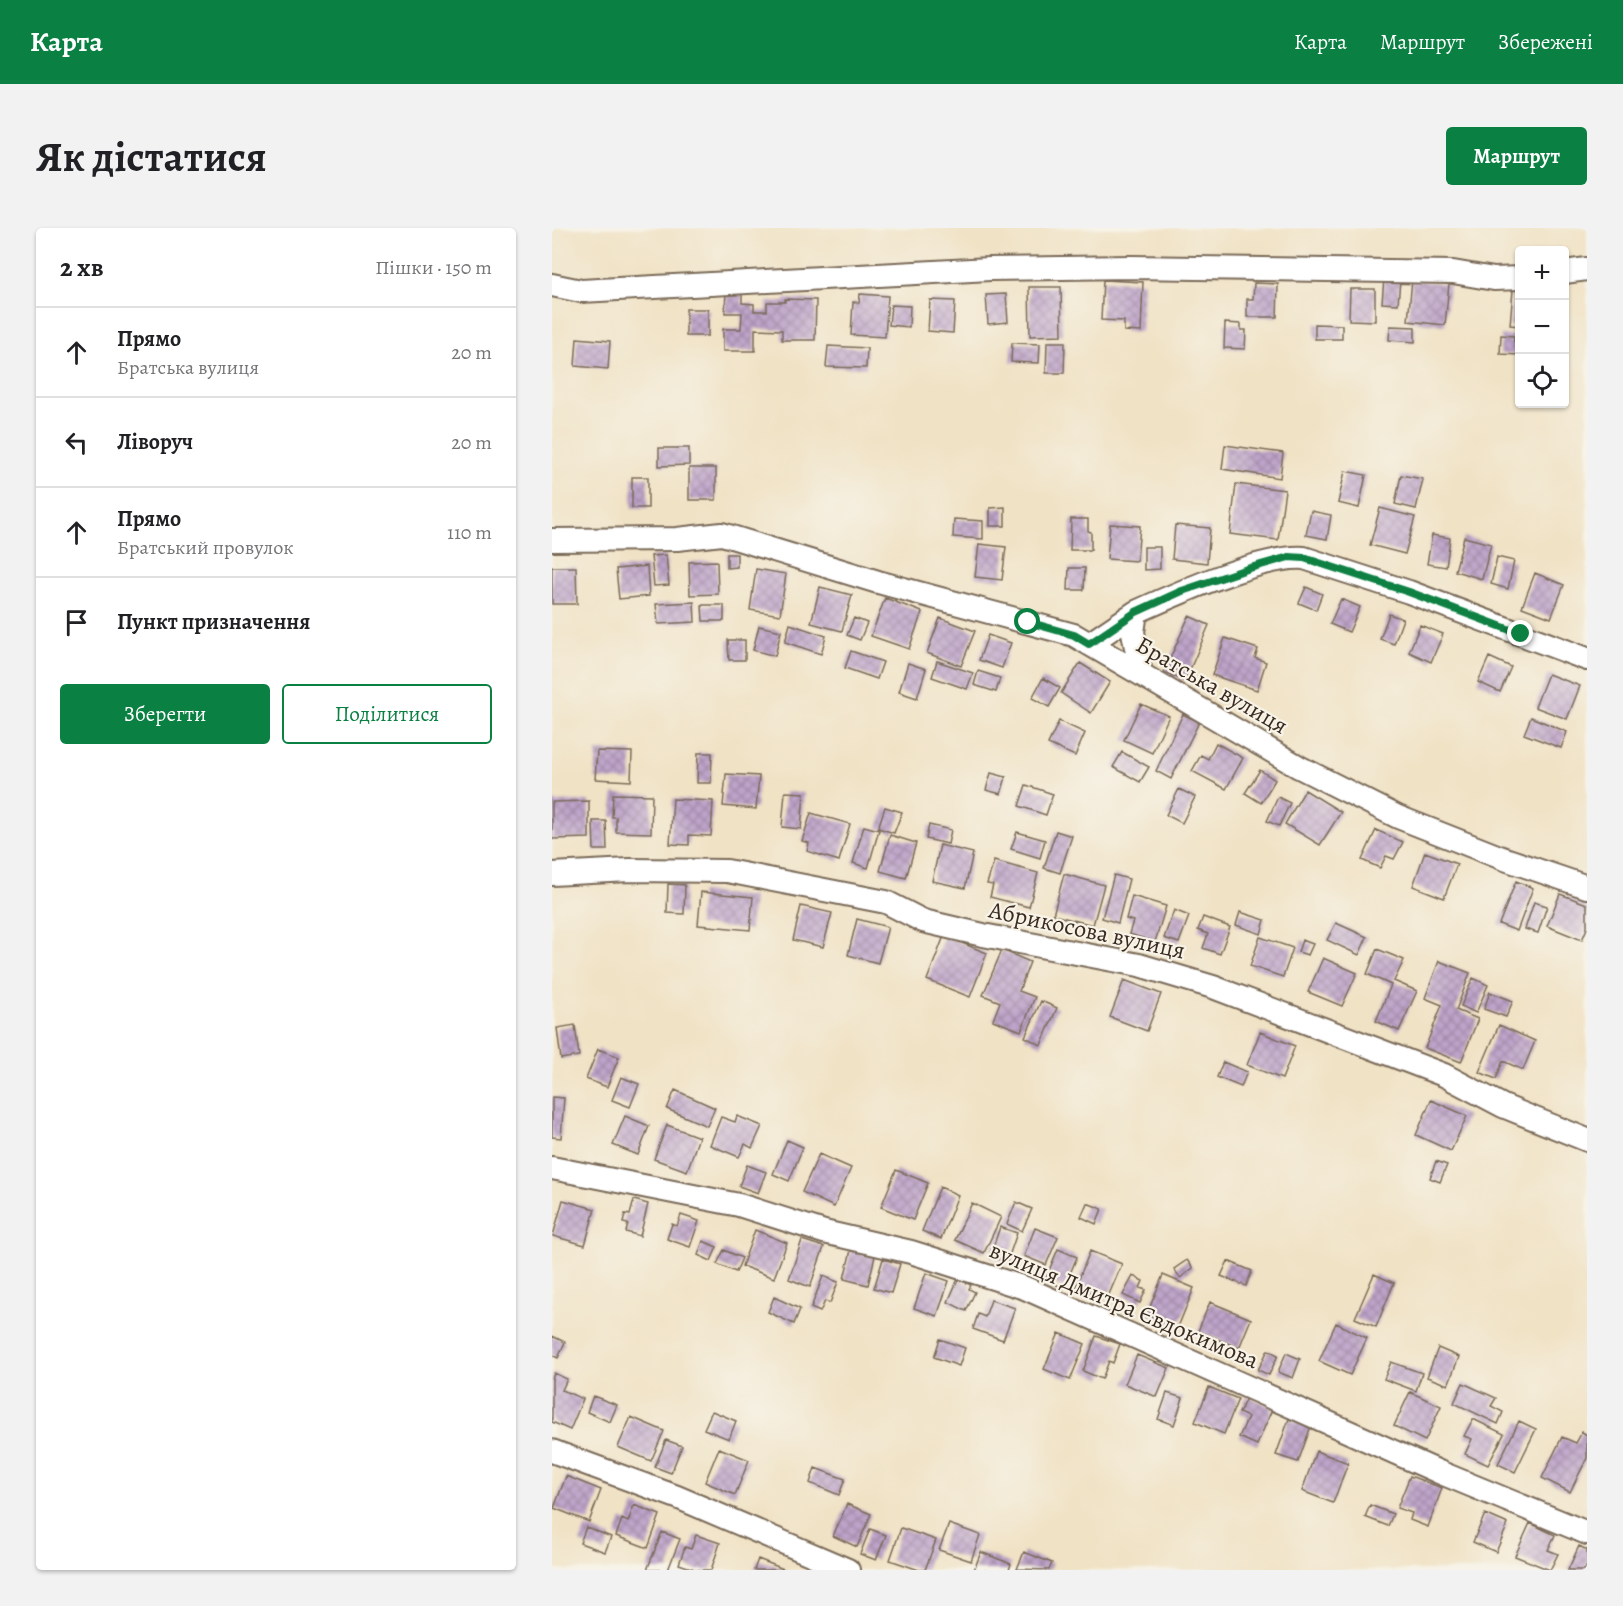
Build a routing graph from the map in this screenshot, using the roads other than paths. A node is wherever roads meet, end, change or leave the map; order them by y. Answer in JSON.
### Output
{"nodes":[{"id":1,"x":1587,"y":269,"type":"edge"},
{"id":2,"x":1569,"y":271,"type":"edge"},
{"id":3,"x":1515,"y":278,"type":"edge"},
{"id":4,"x":552,"y":285,"type":"edge"},
{"id":5,"x":552,"y":540,"type":"edge"},
{"id":6,"x":1136,"y":612,"type":"junction"},
{"id":7,"x":1089,"y":644,"type":"junction"},
{"id":8,"x":1587,"y":659,"type":"edge"},
{"id":9,"x":1141,"y":674,"type":"junction"},
{"id":10,"x":552,"y":874,"type":"edge"},
{"id":11,"x":1587,"y":887,"type":"edge"},
{"id":12,"x":1587,"y":1140,"type":"edge"},
{"id":13,"x":552,"y":1168,"type":"edge"},
{"id":14,"x":552,"y":1451,"type":"edge"},
{"id":15,"x":1587,"y":1533,"type":"edge"},
{"id":16,"x":848,"y":1570,"type":"edge"}],
"edges":[{"from":1,"to":2,"type":"street"},
{"from":3,"to":4,"type":"street"},
{"from":5,"to":7,"type":"street","name":"Братська вулиця"},
{"from":6,"to":7,"type":"street"},
{"from":6,"to":8,"type":"street"},
{"from":6,"to":9,"type":"street"},
{"from":7,"to":9,"type":"street","name":"Братська вулиця"},
{"from":9,"to":11,"type":"street","name":"Братська вулиця"},
{"from":10,"to":12,"type":"street","name":"Абрикосова вулиця"},
{"from":13,"to":15,"type":"street","name":"вулиця Дмитра Євдокимова"},
{"from":14,"to":16,"type":"street"}]}
